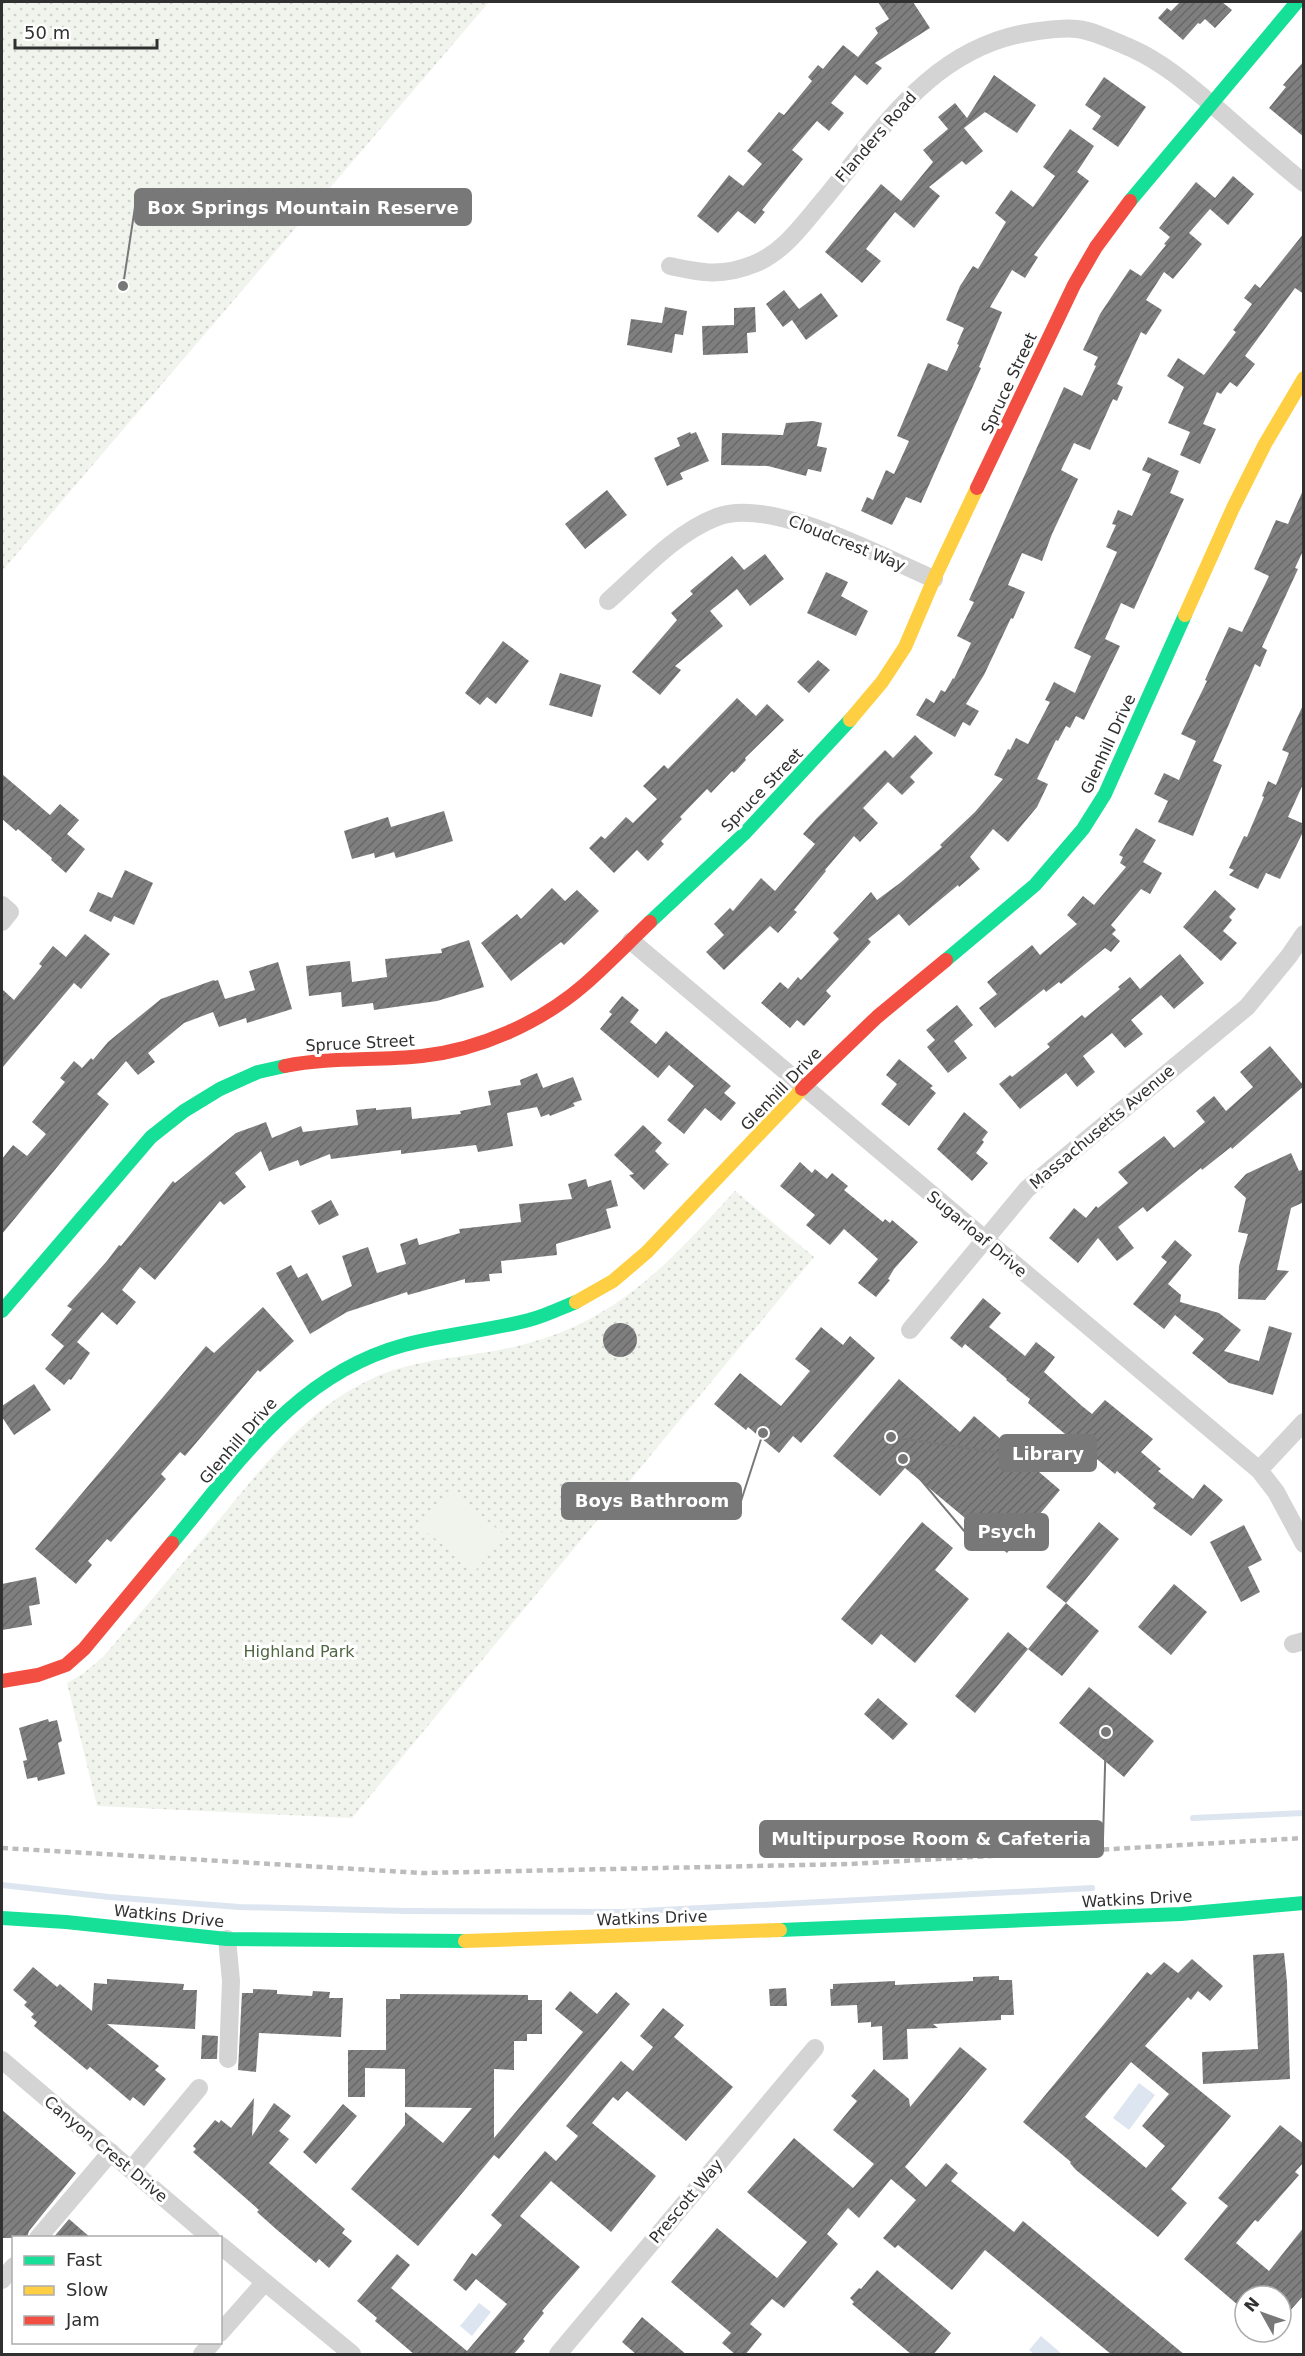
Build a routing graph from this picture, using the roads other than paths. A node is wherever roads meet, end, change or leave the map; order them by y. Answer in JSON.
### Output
{"nodes":[{"id":1,"x":1298,"y":2,"type":"edge"},
{"id":2,"x":1210,"y":104,"type":"junction"},
{"id":3,"x":1304,"y":183,"type":"edge"},
{"id":4,"x":670,"y":266,"type":"dead end"},
{"id":5,"x":1304,"y":378,"type":"edge"},
{"id":6,"x":934,"y":579,"type":"junction"},
{"id":7,"x":608,"y":601,"type":"dead end"},
{"id":8,"x":2,"y":905,"type":"edge"},
{"id":9,"x":2,"y":922,"type":"edge"},
{"id":10,"x":1304,"y":934,"type":"edge"},
{"id":11,"x":631,"y":941,"type":"junction"},
{"id":12,"x":804,"y":1087,"type":"junction"},
{"id":13,"x":985,"y":1240,"type":"junction"},
{"id":14,"x":2,"y":1311,"type":"edge"},
{"id":15,"x":910,"y":1330,"type":"dead end"},
{"id":16,"x":1304,"y":1422,"type":"edge"},
{"id":17,"x":1259,"y":1470,"type":"junction"},
{"id":18,"x":1304,"y":1544,"type":"edge"},
{"id":19,"x":2,"y":1681,"type":"edge"},
{"id":20,"x":1304,"y":1903,"type":"edge"},
{"id":21,"x":2,"y":1918,"type":"edge"},
{"id":22,"x":227,"y":1939,"type":"junction"},
{"id":23,"x":815,"y":2048,"type":"dead end"},
{"id":24,"x":228,"y":2059,"type":"dead end"},
{"id":25,"x":2,"y":2060,"type":"edge"},
{"id":26,"x":199,"y":2088,"type":"dead end"},
{"id":27,"x":111,"y":2152,"type":"junction"},
{"id":28,"x":131,"y":2170,"type":"junction"},
{"id":29,"x":40,"y":2236,"type":"edge"},
{"id":30,"x":209,"y":2236,"type":"edge"},
{"id":31,"x":222,"y":2247,"type":"edge"},
{"id":32,"x":12,"y":2268,"type":"edge"},
{"id":33,"x":2,"y":2280,"type":"edge"},
{"id":34,"x":265,"y":2282,"type":"junction"},
{"id":35,"x":222,"y":2331,"type":"edge"},
{"id":36,"x":352,"y":2355,"type":"edge"},
{"id":37,"x":558,"y":2355,"type":"edge"}],
"edges":[{"from":1,"to":2,"type":"street","name":"Spruce Street"},
{"from":2,"to":3,"type":"street","name":"Flanders Road"},
{"from":2,"to":4,"type":"street","name":"Flanders Road"},
{"from":2,"to":6,"type":"street","name":"Spruce Street"},
{"from":5,"to":12,"type":"street","name":"Glenhill Drive"},
{"from":6,"to":7,"type":"street","name":"Cloudcrest Way"},
{"from":6,"to":11,"type":"street","name":"Spruce Street"},
{"from":8,"to":9,"type":"street"},
{"from":10,"to":13,"type":"street","name":"Massachusetts Avenue"},
{"from":11,"to":12,"type":"street","name":"Sugarloaf Drive"},
{"from":11,"to":14,"type":"street","name":"Spruce Street"},
{"from":12,"to":13,"type":"street","name":"Sugarloaf Drive"},
{"from":12,"to":19,"type":"street","name":"Glenhill Drive"},
{"from":13,"to":15,"type":"street","name":"Massachusetts Avenue"},
{"from":13,"to":17,"type":"street","name":"Sugarloaf Drive"},
{"from":16,"to":17,"type":"street"},
{"from":17,"to":18,"type":"street","name":"Sugarloaf Drive"},
{"from":20,"to":22,"type":"street","name":"Watkins Drive"},
{"from":21,"to":22,"type":"street","name":"Watkins Drive"},
{"from":22,"to":24,"type":"street"},
{"from":23,"to":37,"type":"street","name":"Prescott Way"},
{"from":25,"to":27,"type":"street","name":"Canyon Crest Drive"},
{"from":26,"to":28,"type":"street"},
{"from":27,"to":28,"type":"street","name":"Canyon Crest Drive"},
{"from":27,"to":29,"type":"street"},
{"from":28,"to":30,"type":"street","name":"Canyon Crest Drive"},
{"from":31,"to":34,"type":"street"},
{"from":32,"to":33,"type":"street"},
{"from":34,"to":35,"type":"street"},
{"from":34,"to":36,"type":"street"}]}
